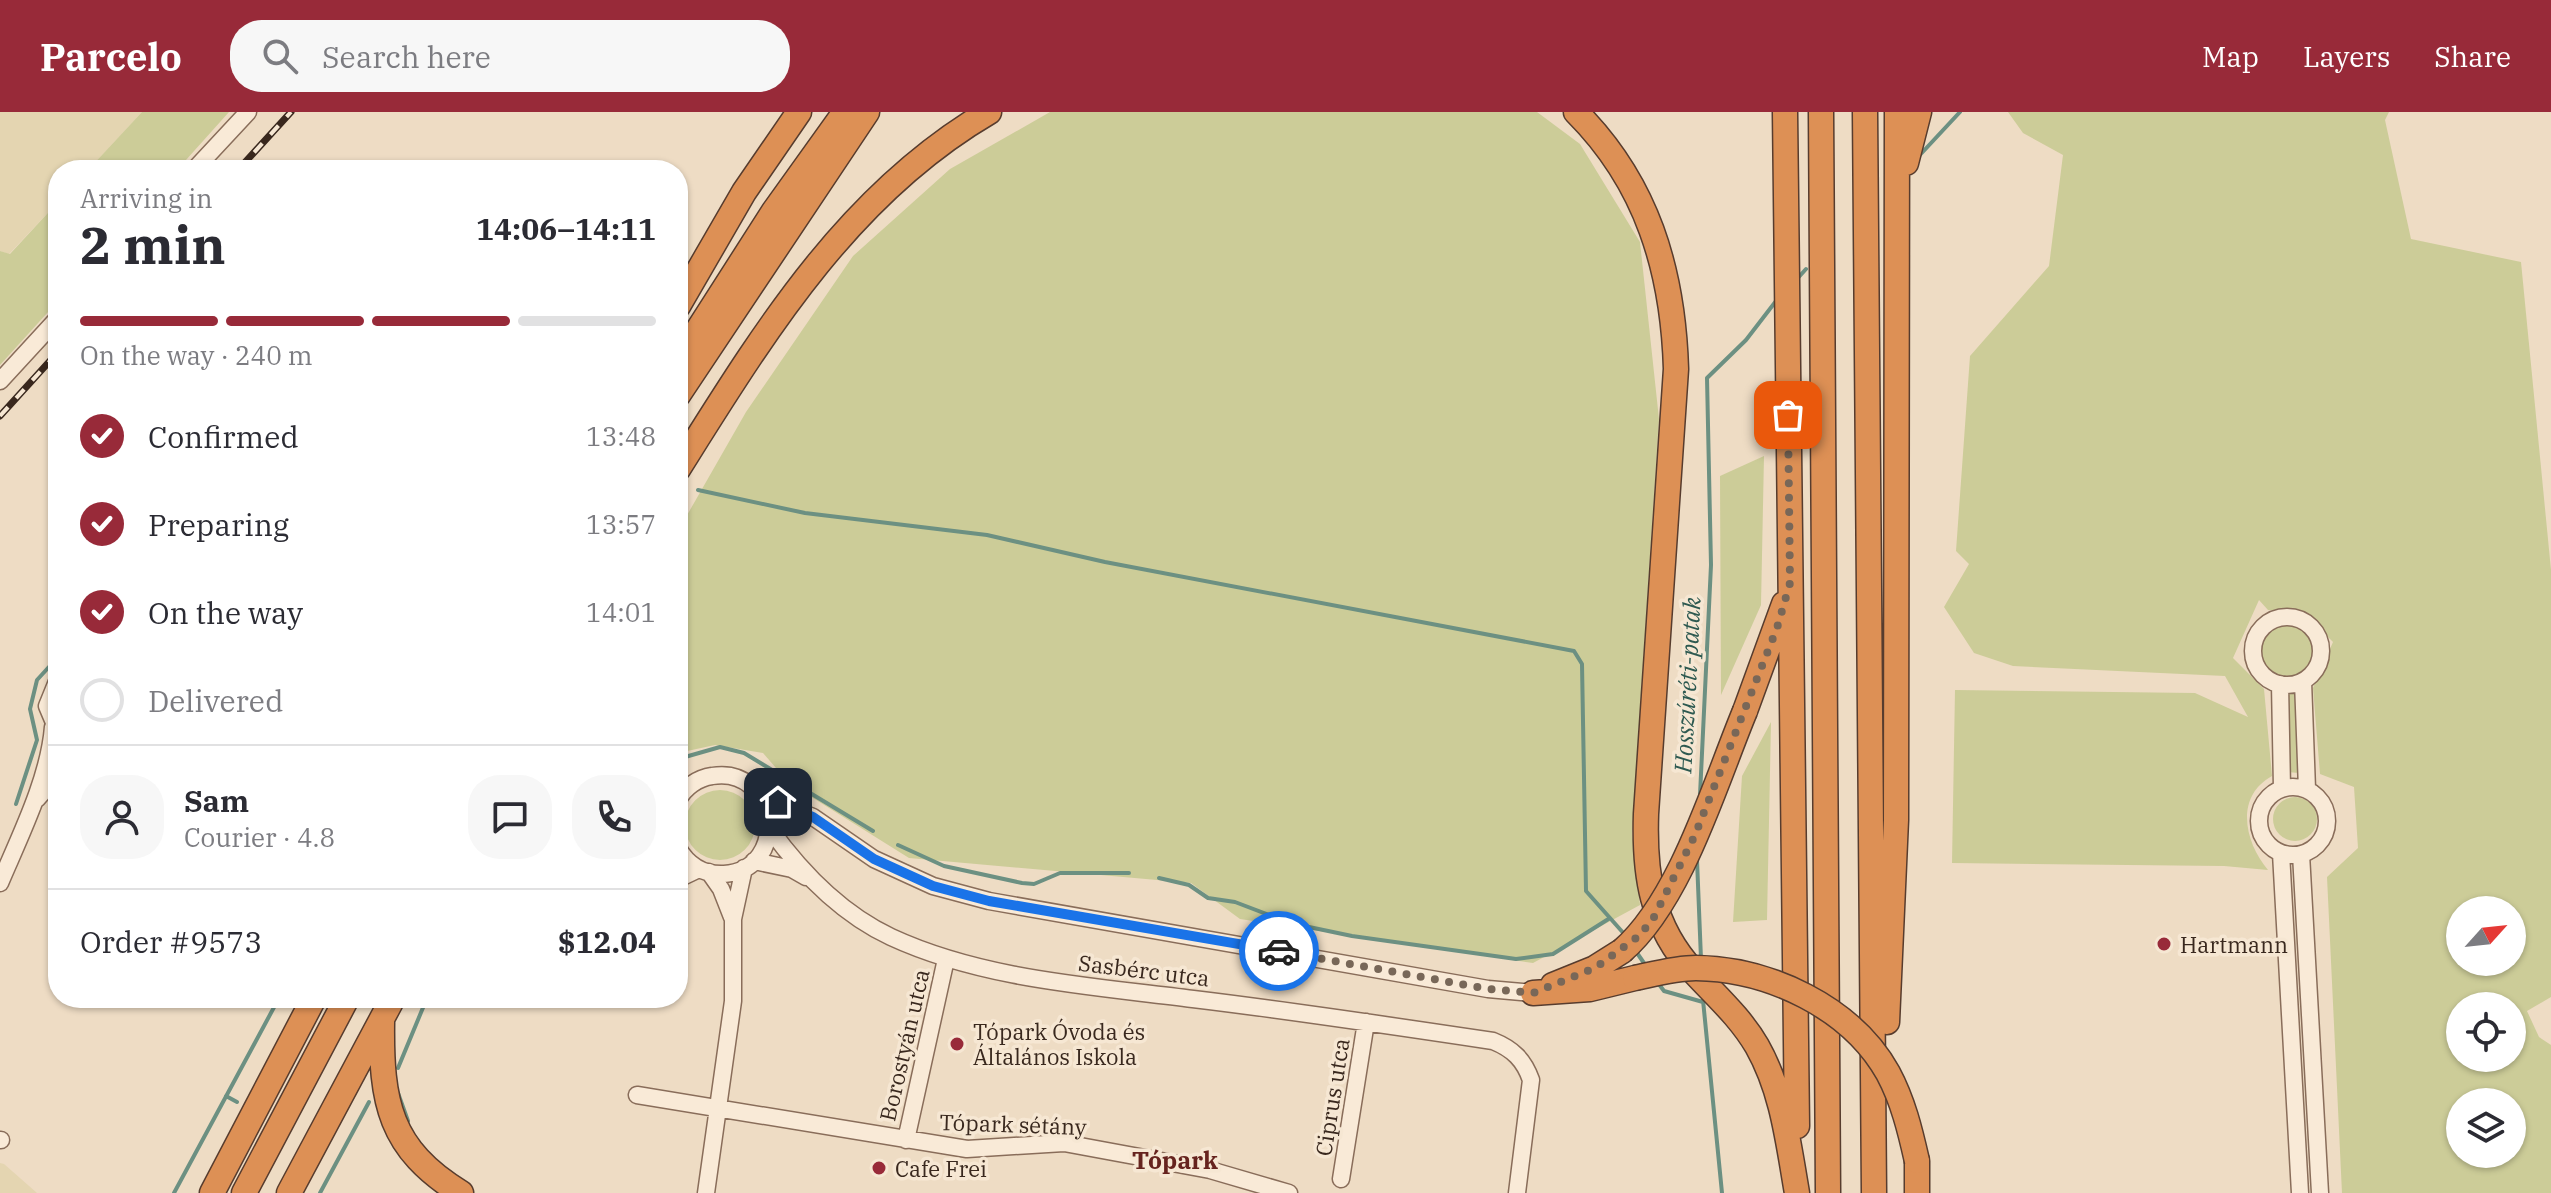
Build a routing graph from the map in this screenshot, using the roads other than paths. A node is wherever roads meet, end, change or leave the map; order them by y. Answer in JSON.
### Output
{"nodes":[{"id":1,"x":248,"y":112,"type":"edge"},
{"id":2,"x":799,"y":112,"type":"edge"},
{"id":3,"x":845,"y":112,"type":"edge"},
{"id":4,"x":867,"y":112,"type":"edge"},
{"id":5,"x":989,"y":112,"type":"edge"},
{"id":6,"x":1576,"y":112,"type":"edge"},
{"id":7,"x":1785,"y":112,"type":"edge"},
{"id":8,"x":1821,"y":112,"type":"edge"},
{"id":9,"x":1865,"y":112,"type":"edge"},
{"id":10,"x":1897,"y":112,"type":"edge"},
{"id":11,"x":1919,"y":112,"type":"edge"},
{"id":12,"x":203,"y":160,"type":"edge"},
{"id":13,"x":1894,"y":253,"type":"junction"},
{"id":14,"x":688,"y":281,"type":"edge"},
{"id":15,"x":48,"y":329,"type":"edge"},
{"id":16,"x":688,"y":345,"type":"edge"},
{"id":17,"x":688,"y":380,"type":"edge"},
{"id":18,"x":0,"y":381,"type":"edge"},
{"id":19,"x":688,"y":453,"type":"edge"},
{"id":20,"x":1790,"y":583,"type":"junction"},
{"id":21,"x":2303,"y":681,"type":"junction"},
{"id":22,"x":2280,"y":684,"type":"junction"},
{"id":23,"x":48,"y":757,"type":"edge"},
{"id":24,"x":48,"y":786,"type":"edge"},
{"id":25,"x":2282,"y":788,"type":"junction"},
{"id":26,"x":688,"y":789,"type":"edge"},
{"id":27,"x":2307,"y":789,"type":"junction"},
{"id":28,"x":763,"y":797,"type":"junction"},
{"id":29,"x":33,"y":803,"type":"junction"},
{"id":30,"x":770,"y":829,"type":"junction"},
{"id":31,"x":2281,"y":853,"type":"junction"},
{"id":32,"x":2301,"y":854,"type":"junction"},
{"id":33,"x":688,"y":857,"type":"edge"},
{"id":34,"x":749,"y":865,"type":"junction"},
{"id":35,"x":704,"y":871,"type":"junction"},
{"id":36,"x":688,"y":876,"type":"edge"},
{"id":37,"x":814,"y":882,"type":"junction"},
{"id":38,"x":0,"y":883,"type":"edge"},
{"id":39,"x":733,"y":919,"type":"junction"},
{"id":40,"x":946,"y":959,"type":"junction"},
{"id":41,"x":1533,"y":993,"type":"junction"},
{"id":42,"x":309,"y":1008,"type":"edge"},
{"id":43,"x":342,"y":1008,"type":"edge"},
{"id":44,"x":387,"y":1008,"type":"edge"},
{"id":45,"x":1366,"y":1022,"type":"junction"},
{"id":46,"x":637,"y":1095,"type":"dead end"},
{"id":47,"x":717,"y":1106,"type":"junction"},
{"id":48,"x":906,"y":1140,"type":"junction"},
{"id":49,"x":1874,"y":1156,"type":"junction"},
{"id":50,"x":707,"y":1171,"type":"junction"},
{"id":51,"x":1341,"y":1179,"type":"dead end"},
{"id":52,"x":212,"y":1193,"type":"edge"},
{"id":53,"x":244,"y":1193,"type":"edge"},
{"id":54,"x":289,"y":1193,"type":"edge"},
{"id":55,"x":461,"y":1193,"type":"edge"},
{"id":56,"x":696,"y":1193,"type":"edge"},
{"id":57,"x":706,"y":1193,"type":"edge"},
{"id":58,"x":1289,"y":1193,"type":"edge"},
{"id":59,"x":1517,"y":1193,"type":"edge"},
{"id":60,"x":1798,"y":1193,"type":"edge"},
{"id":61,"x":1828,"y":1193,"type":"edge"},
{"id":62,"x":1874,"y":1193,"type":"edge"},
{"id":63,"x":1917,"y":1193,"type":"edge"},
{"id":64,"x":2300,"y":1193,"type":"edge"},
{"id":65,"x":2320,"y":1193,"type":"edge"}],
"edges":[{"from":1,"to":12,"type":"street"},
{"from":2,"to":14,"type":"highway"},
{"from":3,"to":16,"type":"highway"},
{"from":4,"to":17,"type":"highway"},
{"from":5,"to":19,"type":"highway"},
{"from":6,"to":60,"type":"highway"},
{"from":7,"to":20,"type":"highway"},
{"from":8,"to":61,"type":"highway"},
{"from":9,"to":49,"type":"highway"},
{"from":10,"to":13,"type":"highway"},
{"from":11,"to":13,"type":"highway"},
{"from":13,"to":49,"type":"highway"},
{"from":15,"to":18,"type":"street"},
{"from":20,"to":41,"type":"highway","bridge":true},
{"from":20,"to":60,"type":"highway"},
{"from":21,"to":22,"type":"street"},
{"from":21,"to":22,"type":"street"},
{"from":21,"to":27,"type":"street"},
{"from":22,"to":25,"type":"street"},
{"from":23,"to":29,"type":"street"},
{"from":24,"to":29,"type":"street"},
{"from":25,"to":27,"type":"street"},
{"from":25,"to":31,"type":"street"},
{"from":26,"to":28,"type":"street"},
{"from":27,"to":32,"type":"street"},
{"from":28,"to":30,"type":"street"},
{"from":28,"to":41,"type":"street"},
{"from":29,"to":38,"type":"street"},
{"from":30,"to":34,"type":"street"},
{"from":30,"to":37,"type":"street","name":"Sasbérc utca"},
{"from":31,"to":32,"type":"street"},
{"from":31,"to":64,"type":"street"},
{"from":32,"to":65,"type":"street"},
{"from":33,"to":35,"type":"street"},
{"from":34,"to":35,"type":"street","name":"Sasbérc utca"},
{"from":34,"to":37,"type":"street","name":"Sasbérc utca"},
{"from":34,"to":39,"type":"street"},
{"from":35,"to":36,"type":"street","name":"Sasbérc utca"},
{"from":35,"to":39,"type":"street"},
{"from":37,"to":40,"type":"street","name":"Sasbérc utca"},
{"from":39,"to":47,"type":"street"},
{"from":40,"to":45,"type":"street","name":"Sasbérc utca"},
{"from":40,"to":48,"type":"street","name":"Borostyán utca"},
{"from":41,"to":63,"type":"highway","bridge":true},
{"from":42,"to":52,"type":"highway"},
{"from":43,"to":53,"type":"highway"},
{"from":44,"to":54,"type":"highway"},
{"from":44,"to":55,"type":"highway"},
{"from":45,"to":51,"type":"street","name":"Ciprus utca"},
{"from":45,"to":59,"type":"street","name":"Sasbérc utca"},
{"from":46,"to":47,"type":"street","name":"Tópark sétány"},
{"from":47,"to":48,"type":"street","name":"Tópark sétány"},
{"from":47,"to":50,"type":"street"},
{"from":48,"to":58,"type":"street","name":"Tópark sétány"},
{"from":49,"to":62,"type":"highway"},
{"from":50,"to":56,"type":"street"},
{"from":50,"to":57,"type":"street"}]}
